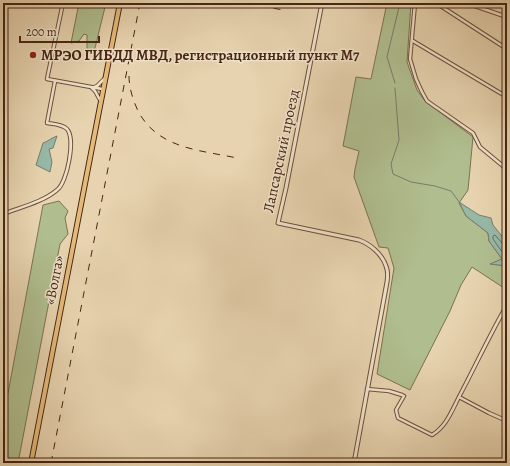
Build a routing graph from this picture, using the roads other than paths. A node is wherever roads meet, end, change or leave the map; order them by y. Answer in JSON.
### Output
{"nodes":[{"id":1,"x":63,"y":3,"type":"edge"},
{"id":2,"x":120,"y":3,"type":"edge"},
{"id":3,"x":322,"y":3,"type":"edge"},
{"id":4,"x":415,"y":3,"type":"edge"},
{"id":5,"x":436,"y":3,"type":"edge"},
{"id":6,"x":456,"y":3,"type":"edge"},
{"id":7,"x":507,"y":17,"type":"edge"},
{"id":8,"x":412,"y":41,"type":"junction"},
{"id":9,"x":507,"y":49,"type":"edge"},
{"id":10,"x":104,"y":79,"type":"junction"},
{"id":11,"x":55,"y":81,"type":"junction"},
{"id":12,"x":92,"y":88,"type":"junction"},
{"id":13,"x":102,"y":90,"type":"junction"},
{"id":14,"x":507,"y":97,"type":"edge"},
{"id":15,"x":100,"y":100,"type":"junction"},
{"id":16,"x":507,"y":172,"type":"edge"},
{"id":17,"x":3,"y":214,"type":"edge"},
{"id":18,"x":507,"y":305,"type":"edge"},
{"id":19,"x":367,"y":389,"type":"junction"},
{"id":20,"x":459,"y":397,"type":"junction"},
{"id":21,"x":507,"y":421,"type":"edge"},
{"id":22,"x":507,"y":452,"type":"edge"},
{"id":23,"x":31,"y":463,"type":"edge"},
{"id":24,"x":354,"y":463,"type":"edge"},
{"id":25,"x":502,"y":463,"type":"edge"}],
"edges":[{"from":1,"to":11,"type":"street"},
{"from":2,"to":10,"type":"highway","name":"«Волга»"},
{"from":3,"to":19,"type":"street","name":"Лапсарский проезд"},
{"from":4,"to":8,"type":"street"},
{"from":5,"to":9,"type":"street"},
{"from":6,"to":7,"type":"street"},
{"from":8,"to":14,"type":"street"},
{"from":8,"to":16,"type":"street"},
{"from":10,"to":12,"type":"street"},
{"from":10,"to":13,"type":"highway","name":"«Волга»"},
{"from":11,"to":12,"type":"street"},
{"from":11,"to":17,"type":"street"},
{"from":12,"to":13,"type":"street"},
{"from":12,"to":15,"type":"street"},
{"from":13,"to":15,"type":"highway","name":"«Волга»"},
{"from":15,"to":23,"type":"highway","name":"«Волга»"},
{"from":18,"to":20,"type":"street"},
{"from":19,"to":20,"type":"street"},
{"from":19,"to":24,"type":"street","name":"Лапсарский проезд"},
{"from":20,"to":21,"type":"street"},
{"from":22,"to":25,"type":"street"}]}
